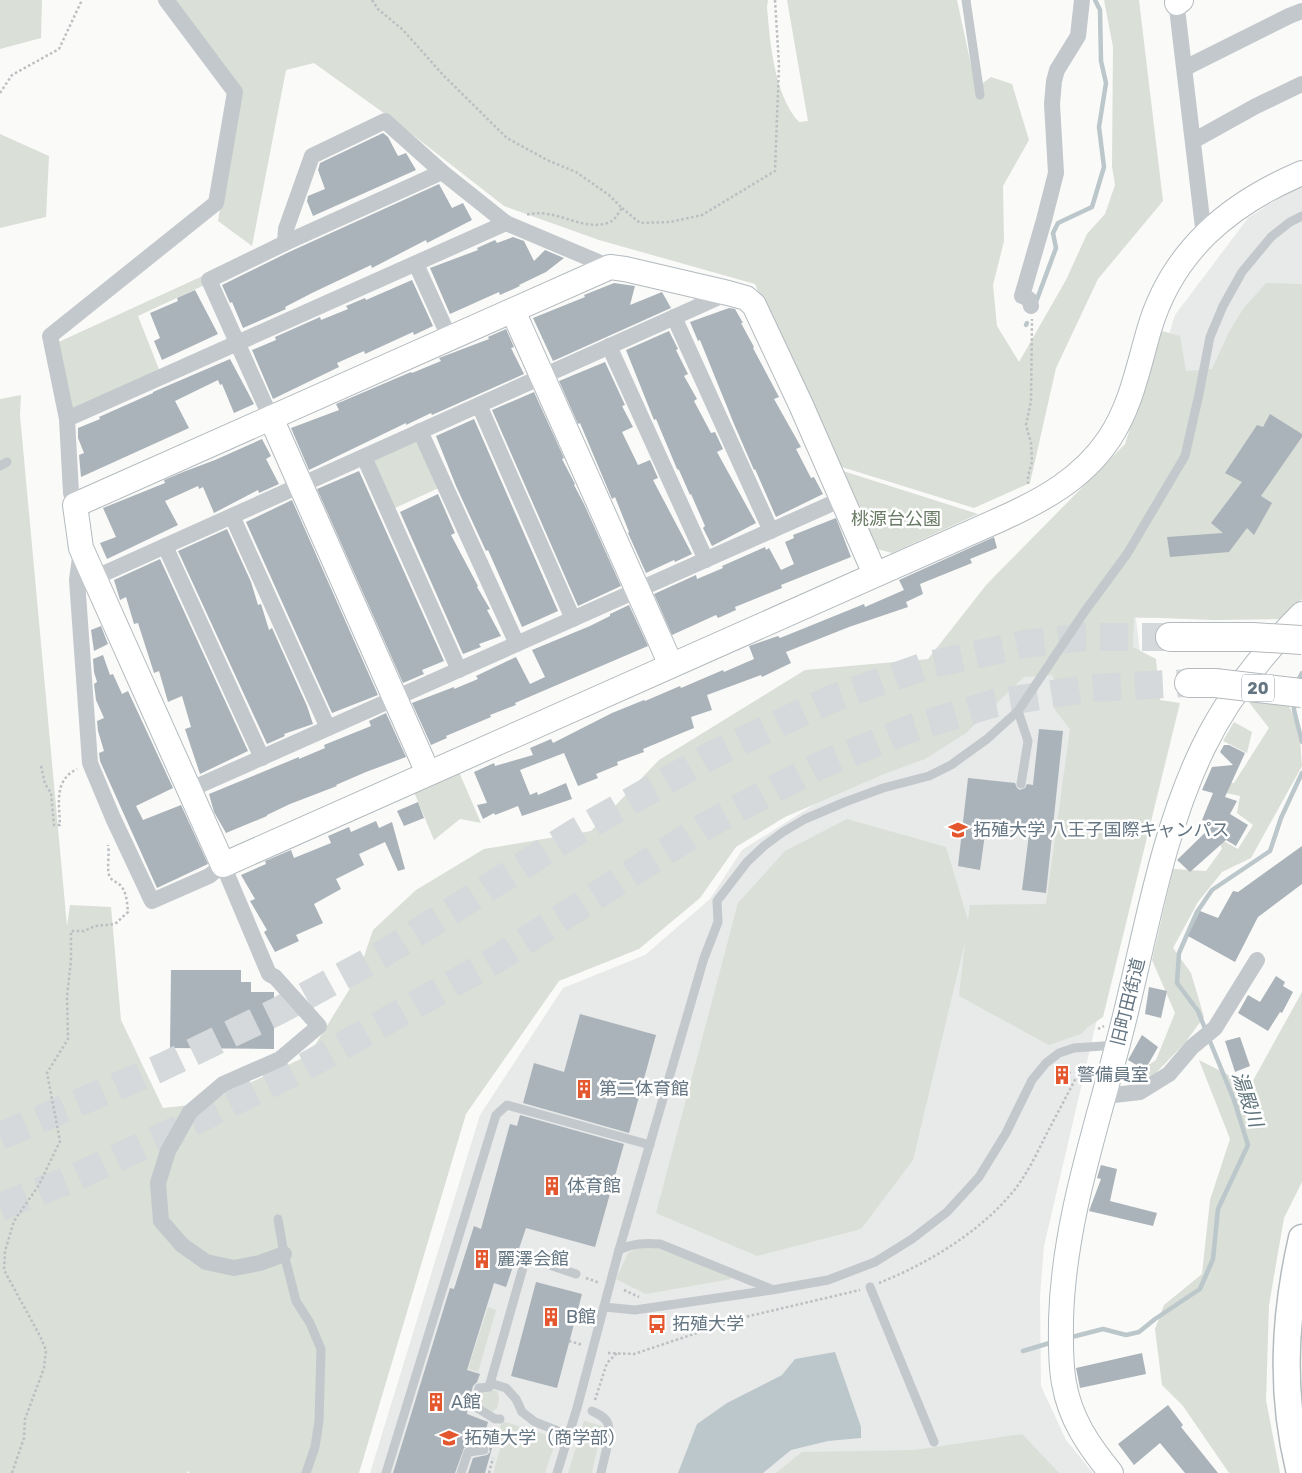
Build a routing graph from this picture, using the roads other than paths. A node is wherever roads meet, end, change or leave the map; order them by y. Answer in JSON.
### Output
{"nodes":[{"id":1,"x":166,"y":0,"type":"edge"},
{"id":2,"x":966,"y":0,"type":"edge"},
{"id":3,"x":1082,"y":0,"type":"edge"},
{"id":4,"x":1178,"y":1,"type":"edge"},
{"id":5,"x":1302,"y":11,"type":"edge"},
{"id":6,"x":1185,"y":68,"type":"junction"},
{"id":7,"x":1302,"y":84,"type":"edge"},
{"id":8,"x":980,"y":95,"type":"dead end"},
{"id":9,"x":1193,"y":141,"type":"junction"},
{"id":10,"x":442,"y":172,"type":"junction"},
{"id":11,"x":1302,"y":173,"type":"edge"},
{"id":12,"x":1302,"y":216,"type":"edge"},
{"id":13,"x":506,"y":223,"type":"junction"},
{"id":14,"x":1204,"y":236,"type":"junction"},
{"id":15,"x":285,"y":243,"type":"junction"},
{"id":16,"x":416,"y":264,"type":"junction"},
{"id":17,"x":610,"y":267,"type":"junction"},
{"id":18,"x":728,"y":293,"type":"junction"},
{"id":19,"x":513,"y":311,"type":"junction"},
{"id":20,"x":1032,"y":314,"type":"road end"},
{"id":21,"x":674,"y":317,"type":"junction"},
{"id":22,"x":450,"y":339,"type":"junction"},
{"id":23,"x":237,"y":344,"type":"junction"},
{"id":24,"x":610,"y":346,"type":"junction"},
{"id":25,"x":542,"y":376,"type":"junction"},
{"id":26,"x":479,"y":405,"type":"junction"},
{"id":27,"x":271,"y":418,"type":"junction"},
{"id":28,"x":67,"y":419,"type":"junction"},
{"id":29,"x":420,"y":431,"type":"junction"},
{"id":30,"x":364,"y":456,"type":"junction"},
{"id":31,"x":300,"y":485,"type":"junction"},
{"id":32,"x":842,"y":499,"type":"junction"},
{"id":33,"x":75,"y":505,"type":"junction"},
{"id":34,"x":232,"y":516,"type":"junction"},
{"id":35,"x":771,"y":531,"type":"junction"},
{"id":36,"x":165,"y":546,"type":"junction"},
{"id":37,"x":81,"y":548,"type":"junction"},
{"id":38,"x":706,"y":560,"type":"junction"},
{"id":39,"x":875,"y":574,"type":"junction"},
{"id":40,"x":94,"y":578,"type":"junction"},
{"id":41,"x":637,"y":591,"type":"junction"},
{"id":42,"x":1302,"y":614,"type":"edge"},
{"id":43,"x":573,"y":619,"type":"junction"},
{"id":44,"x":1170,"y":637,"type":"tunnel mouth"},
{"id":45,"x":1302,"y":640,"type":"edge"},
{"id":46,"x":517,"y":644,"type":"junction"},
{"id":47,"x":671,"y":665,"type":"junction"},
{"id":48,"x":459,"y":670,"type":"junction"},
{"id":49,"x":1202,"y":683,"type":"tunnel mouth"},
{"id":50,"x":1302,"y":693,"type":"edge"},
{"id":51,"x":396,"y":698,"type":"junction"},
{"id":52,"x":1018,"y":711,"type":"junction"},
{"id":53,"x":328,"y":728,"type":"junction"},
{"id":54,"x":262,"y":758,"type":"junction"},
{"id":55,"x":428,"y":773,"type":"junction"},
{"id":56,"x":1021,"y":784,"type":"dead end"},
{"id":57,"x":189,"y":790,"type":"junction"},
{"id":58,"x":223,"y":865,"type":"junction"},
{"id":59,"x":1257,"y":960,"type":"dead end"},
{"id":60,"x":1118,"y":1045,"type":"junction"},
{"id":61,"x":1105,"y":1096,"type":"junction"},
{"id":62,"x":650,"y":1145,"type":"junction"},
{"id":63,"x":278,"y":1219,"type":"dead end"},
{"id":64,"x":1302,"y":1238,"type":"edge"},
{"id":65,"x":619,"y":1250,"type":"junction"},
{"id":66,"x":284,"y":1254,"type":"junction"},
{"id":67,"x":576,"y":1274,"type":"road end"},
{"id":68,"x":870,"y":1287,"type":"road end"},
{"id":69,"x":772,"y":1290,"type":"junction"},
{"id":70,"x":604,"y":1307,"type":"junction"},
{"id":71,"x":490,"y":1382,"type":"junction"},
{"id":72,"x":592,"y":1411,"type":"dead end"},
{"id":73,"x":498,"y":1419,"type":"road end"},
{"id":74,"x":558,"y":1431,"type":"dead end"},
{"id":75,"x":934,"y":1442,"type":"dead end"},
{"id":76,"x":484,"y":1450,"type":"road end"},
{"id":77,"x":306,"y":1473,"type":"edge"},
{"id":78,"x":386,"y":1473,"type":"edge"},
{"id":79,"x":461,"y":1473,"type":"edge"},
{"id":80,"x":558,"y":1473,"type":"edge"},
{"id":81,"x":601,"y":1473,"type":"edge"},
{"id":82,"x":1111,"y":1473,"type":"edge"},
{"id":83,"x":1300,"y":1473,"type":"edge"}],
"edges":[{"from":1,"to":28,"type":"street"},
{"from":2,"to":8,"type":"lane"},
{"from":3,"to":20,"type":"street"},
{"from":4,"to":6,"type":"street"},
{"from":5,"to":6,"type":"street"},
{"from":6,"to":9,"type":"street"},
{"from":7,"to":9,"type":"street"},
{"from":9,"to":14,"type":"street"},
{"from":10,"to":13,"type":"street"},
{"from":10,"to":15,"type":"street"},
{"from":10,"to":15,"type":"street"},
{"from":11,"to":14,"type":"street"},
{"from":12,"to":52,"type":"lane"},
{"from":13,"to":16,"type":"street"},
{"from":13,"to":17,"type":"street"},
{"from":14,"to":39,"type":"street"},
{"from":15,"to":23,"type":"street"},
{"from":16,"to":22,"type":"street"},
{"from":16,"to":23,"type":"street"},
{"from":17,"to":18,"type":"street"},
{"from":17,"to":19,"type":"street"},
{"from":18,"to":21,"type":"street"},
{"from":18,"to":32,"type":"street"},
{"from":19,"to":22,"type":"street"},
{"from":19,"to":25,"type":"street"},
{"from":21,"to":24,"type":"street"},
{"from":21,"to":35,"type":"street"},
{"from":22,"to":27,"type":"street"},
{"from":23,"to":27,"type":"street"},
{"from":23,"to":28,"type":"street"},
{"from":24,"to":25,"type":"street"},
{"from":24,"to":38,"type":"street"},
{"from":25,"to":26,"type":"street"},
{"from":25,"to":41,"type":"street"},
{"from":26,"to":29,"type":"street"},
{"from":26,"to":43,"type":"street"},
{"from":27,"to":31,"type":"street"},
{"from":27,"to":33,"type":"street"},
{"from":28,"to":33,"type":"street"},
{"from":29,"to":30,"type":"street"},
{"from":29,"to":46,"type":"street"},
{"from":30,"to":31,"type":"street"},
{"from":30,"to":48,"type":"street"},
{"from":31,"to":34,"type":"street"},
{"from":31,"to":51,"type":"street"},
{"from":32,"to":35,"type":"street"},
{"from":32,"to":39,"type":"street"},
{"from":33,"to":37,"type":"street"},
{"from":34,"to":36,"type":"street"},
{"from":34,"to":53,"type":"street"},
{"from":35,"to":38,"type":"street"},
{"from":36,"to":40,"type":"street"},
{"from":36,"to":54,"type":"street"},
{"from":37,"to":40,"type":"street"},
{"from":37,"to":58,"type":"street"},
{"from":38,"to":41,"type":"street"},
{"from":39,"to":47,"type":"street"},
{"from":40,"to":57,"type":"street"},
{"from":41,"to":43,"type":"street"},
{"from":41,"to":47,"type":"street"},
{"from":42,"to":60,"type":"street","name":"旧町田街道"},
{"from":43,"to":46,"type":"street"},
{"from":44,"to":45,"type":"highway","bridge":true},
{"from":46,"to":48,"type":"street"},
{"from":47,"to":55,"type":"street"},
{"from":48,"to":51,"type":"street"},
{"from":49,"to":50,"type":"highway","number":"20","bridge":true},
{"from":51,"to":53,"type":"street"},
{"from":51,"to":55,"type":"street"},
{"from":52,"to":56,"type":"lane"},
{"from":52,"to":62,"type":"lane"},
{"from":53,"to":54,"type":"street"},
{"from":54,"to":57,"type":"street"},
{"from":55,"to":58,"type":"street"},
{"from":57,"to":58,"type":"street"},
{"from":58,"to":66,"type":"street"},
{"from":59,"to":61,"type":"street"},
{"from":60,"to":61,"type":"street","name":"旧町田街道"},
{"from":60,"to":69,"type":"lane"},
{"from":61,"to":82,"type":"street","name":"旧町田街道"},
{"from":62,"to":65,"type":"lane"},
{"from":62,"to":78,"type":"lane"},
{"from":63,"to":66,"type":"lane"},
{"from":64,"to":83,"type":"main road"},
{"from":65,"to":69,"type":"lane"},
{"from":65,"to":70,"type":"lane"},
{"from":66,"to":77,"type":"lane"},
{"from":67,"to":71,"type":"lane"},
{"from":68,"to":75,"type":"lane"},
{"from":69,"to":70,"type":"lane"},
{"from":70,"to":80,"type":"lane"},
{"from":71,"to":73,"type":"lane"},
{"from":71,"to":74,"type":"lane"},
{"from":72,"to":81,"type":"lane"},
{"from":76,"to":79,"type":"lane"}]}
